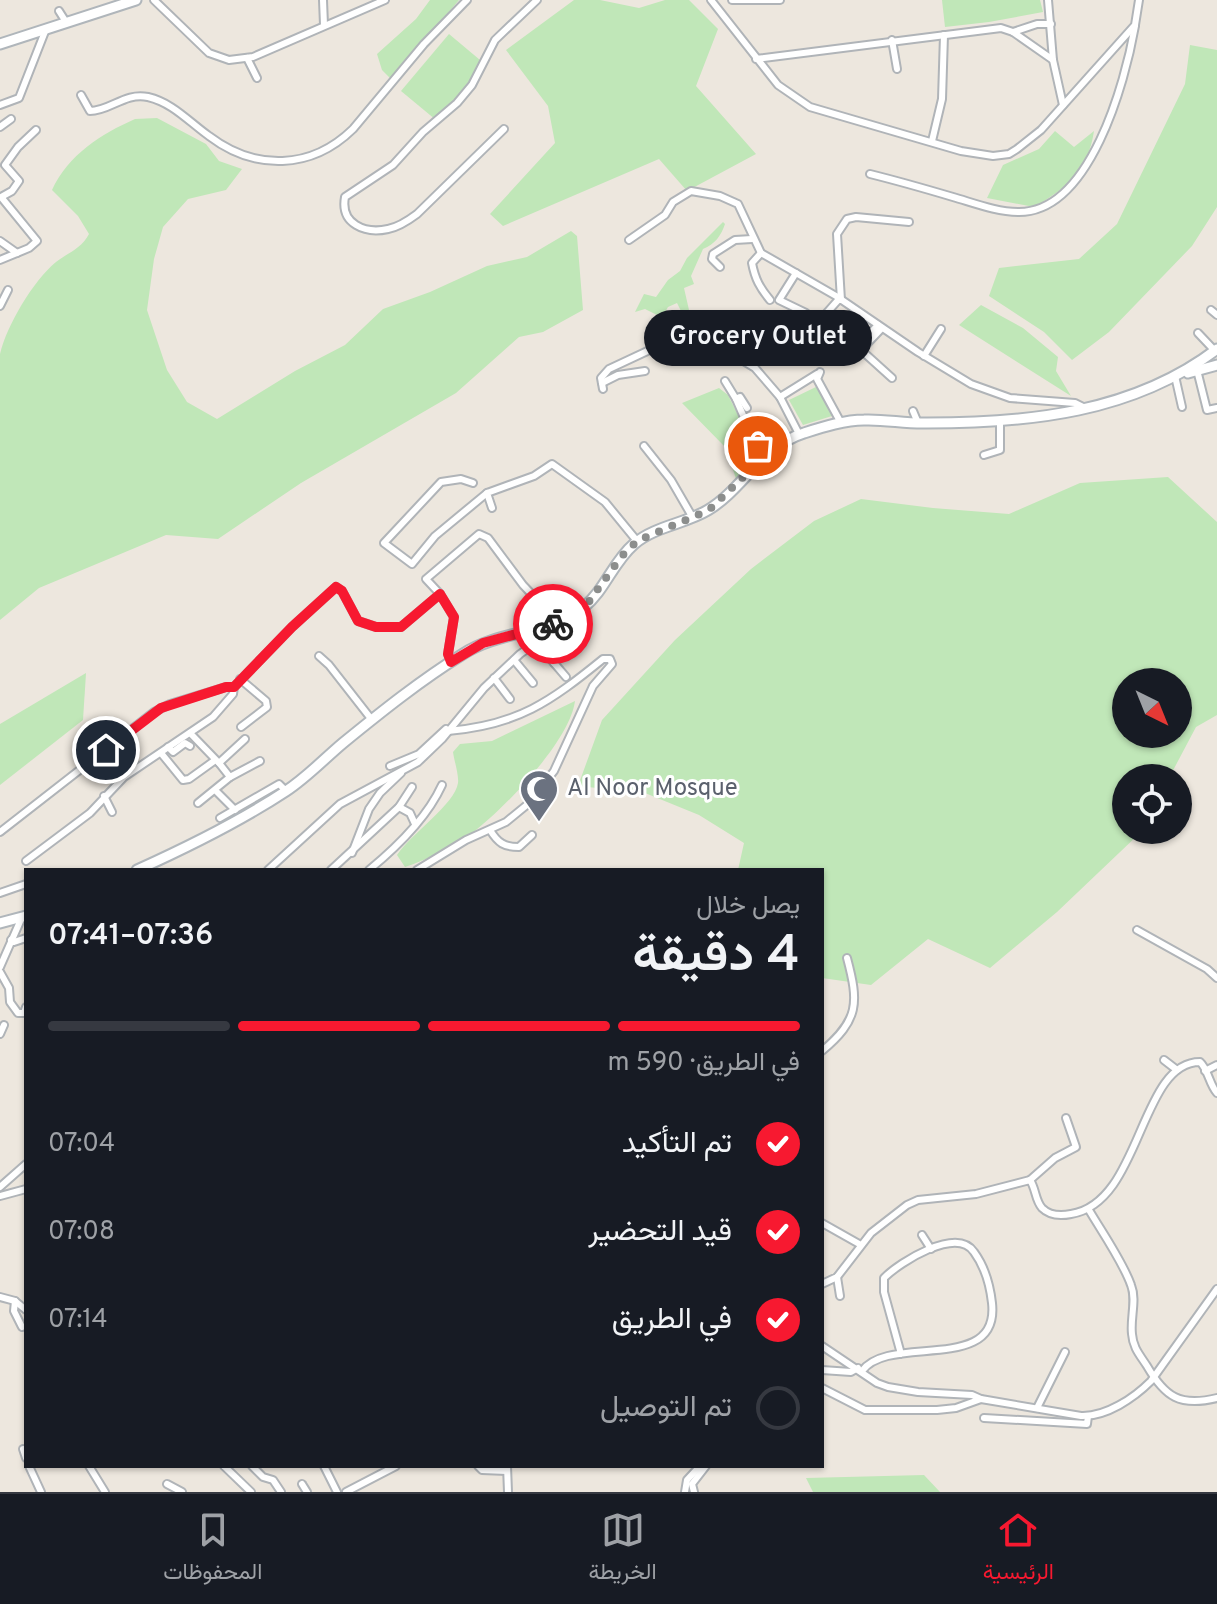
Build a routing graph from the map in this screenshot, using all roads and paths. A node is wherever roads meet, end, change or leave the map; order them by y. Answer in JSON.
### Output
{"nodes":[{"id":1,"x":136,"y":0,"type":"edge"},
{"id":2,"x":154,"y":0,"type":"edge"},
{"id":3,"x":323,"y":0,"type":"edge"},
{"id":4,"x":385,"y":0,"type":"edge"},
{"id":5,"x":467,"y":0,"type":"edge"},
{"id":6,"x":537,"y":0,"type":"edge"},
{"id":7,"x":711,"y":0,"type":"edge"},
{"id":8,"x":732,"y":0,"type":"edge"},
{"id":9,"x":780,"y":0,"type":"edge"},
{"id":10,"x":1048,"y":0,"type":"edge"},
{"id":11,"x":1139,"y":0,"type":"edge"},
{"id":12,"x":102,"y":6,"type":"edge"},
{"id":13,"x":59,"y":11,"type":"dead end"},
{"id":14,"x":66,"y":22,"type":"junction"},
{"id":15,"x":1051,"y":24,"type":"junction"},
{"id":16,"x":324,"y":25,"type":"junction"},
{"id":17,"x":1135,"y":25,"type":"junction"},
{"id":18,"x":46,"y":29,"type":"junction"},
{"id":19,"x":1013,"y":32,"type":"junction"},
{"id":20,"x":944,"y":35,"type":"junction"},
{"id":21,"x":892,"y":40,"type":"junction"},
{"id":22,"x":0,"y":44,"type":"edge"},
{"id":23,"x":247,"y":58,"type":"junction"},
{"id":24,"x":756,"y":59,"type":"junction"},
{"id":25,"x":1053,"y":60,"type":"junction"},
{"id":26,"x":897,"y":69,"type":"dead end"},
{"id":27,"x":257,"y":78,"type":"dead end"},
{"id":28,"x":81,"y":95,"type":"dead end"},
{"id":29,"x":0,"y":105,"type":"edge"},
{"id":30,"x":1063,"y":105,"type":"junction"},
{"id":31,"x":11,"y":119,"type":"dead end"},
{"id":32,"x":0,"y":127,"type":"edge"},
{"id":33,"x":504,"y":129,"type":"dead end"},
{"id":34,"x":36,"y":130,"type":"dead end"},
{"id":35,"x":932,"y":141,"type":"junction"},
{"id":36,"x":870,"y":174,"type":"dead end"},
{"id":37,"x":909,"y":222,"type":"dead end"},
{"id":38,"x":752,"y":239,"type":"junction"},
{"id":39,"x":629,"y":240,"type":"dead end"},
{"id":40,"x":0,"y":241,"type":"edge"},
{"id":41,"x":17,"y":253,"type":"junction"},
{"id":42,"x":761,"y":253,"type":"junction"},
{"id":43,"x":0,"y":260,"type":"edge"},
{"id":44,"x":720,"y":267,"type":"dead end"},
{"id":45,"x":754,"y":273,"type":"junction"},
{"id":46,"x":796,"y":273,"type":"junction"},
{"id":47,"x":746,"y":275,"type":"dead end"},
{"id":48,"x":8,"y":290,"type":"dead end"},
{"id":49,"x":840,"y":299,"type":"junction"},
{"id":50,"x":770,"y":300,"type":"dead end"},
{"id":51,"x":0,"y":306,"type":"edge"},
{"id":52,"x":806,"y":313,"type":"dead end"},
{"id":53,"x":860,"y":313,"type":"junction"},
{"id":54,"x":753,"y":316,"type":"dead end"},
{"id":55,"x":824,"y":316,"type":"dead end"},
{"id":56,"x":880,"y":326,"type":"junction"},
{"id":57,"x":941,"y":329,"type":"dead end"},
{"id":58,"x":844,"y":331,"type":"dead end"},
{"id":59,"x":1198,"y":333,"type":"dead end"},
{"id":60,"x":783,"y":338,"type":"dead end"},
{"id":61,"x":859,"y":344,"type":"dead end"},
{"id":62,"x":721,"y":346,"type":"junction"},
{"id":63,"x":1216,"y":350,"type":"edge"},
{"id":64,"x":734,"y":354,"type":"junction"},
{"id":65,"x":924,"y":356,"type":"junction"},
{"id":66,"x":1217,"y":365,"type":"edge"},
{"id":67,"x":1197,"y":370,"type":"junction"},
{"id":68,"x":645,"y":371,"type":"dead end"},
{"id":69,"x":1176,"y":376,"type":"junction"},
{"id":70,"x":892,"y":378,"type":"dead end"},
{"id":71,"x":725,"y":381,"type":"dead end"},
{"id":72,"x":780,"y":397,"type":"junction"},
{"id":73,"x":1083,"y":398,"type":"dead end"},
{"id":74,"x":736,"y":399,"type":"junction"},
{"id":75,"x":1182,"y":407,"type":"dead end"},
{"id":76,"x":747,"y":408,"type":"dead end"},
{"id":77,"x":1084,"y":408,"type":"junction"},
{"id":78,"x":1217,"y":408,"type":"edge"},
{"id":79,"x":913,"y":411,"type":"dead end"},
{"id":80,"x":1000,"y":420,"type":"junction"},
{"id":81,"x":841,"y":423,"type":"junction"},
{"id":82,"x":918,"y":423,"type":"junction"},
{"id":83,"x":799,"y":434,"type":"junction"},
{"id":84,"x":644,"y":446,"type":"dead end"},
{"id":85,"x":984,"y":455,"type":"dead end"},
{"id":86,"x":762,"y":459,"type":"junction"},
{"id":87,"x":473,"y":483,"type":"dead end"},
{"id":88,"x":487,"y":493,"type":"junction"},
{"id":89,"x":492,"y":508,"type":"dead end"},
{"id":90,"x":693,"y":518,"type":"junction"},
{"id":91,"x":637,"y":541,"type":"junction"},
{"id":92,"x":440,"y":594,"type":"junction"},
{"id":93,"x":553,"y":623,"type":"junction"},
{"id":94,"x":537,"y":643,"type":"junction"},
{"id":95,"x":319,"y":656,"type":"dead end"},
{"id":96,"x":514,"y":660,"type":"junction"},
{"id":97,"x":451,"y":662,"type":"junction"},
{"id":98,"x":554,"y":663,"type":"junction"},
{"id":99,"x":566,"y":677,"type":"dead end"},
{"id":100,"x":494,"y":678,"type":"junction"},
{"id":101,"x":240,"y":679,"type":"junction"},
{"id":102,"x":533,"y":683,"type":"dead end"},
{"id":103,"x":234,"y":687,"type":"junction"},
{"id":104,"x":510,"y":699,"type":"dead end"},
{"id":105,"x":372,"y":720,"type":"junction"},
{"id":106,"x":241,"y":727,"type":"dead end"},
{"id":107,"x":449,"y":730,"type":"junction"},
{"id":108,"x":190,"y":733,"type":"junction"},
{"id":109,"x":245,"y":739,"type":"dead end"},
{"id":110,"x":190,"y":746,"type":"dead end"},
{"id":111,"x":168,"y":747,"type":"junction"},
{"id":112,"x":161,"y":753,"type":"junction"},
{"id":113,"x":260,"y":761,"type":"dead end"},
{"id":114,"x":217,"y":762,"type":"junction"},
{"id":115,"x":390,"y":766,"type":"dead end"},
{"id":116,"x":403,"y":771,"type":"junction"},
{"id":117,"x":230,"y":777,"type":"junction"},
{"id":118,"x":442,"y":785,"type":"dead end"},
{"id":119,"x":412,"y":787,"type":"dead end"},
{"id":120,"x":286,"y":791,"type":"junction"},
{"id":121,"x":217,"y":792,"type":"dead end"},
{"id":122,"x":104,"y":796,"type":"junction"},
{"id":123,"x":198,"y":803,"type":"dead end"},
{"id":124,"x":399,"y":807,"type":"junction"},
{"id":125,"x":235,"y":810,"type":"junction"},
{"id":126,"x":112,"y":812,"type":"dead end"},
{"id":127,"x":220,"y":818,"type":"dead end"},
{"id":128,"x":415,"y":824,"type":"junction"},
{"id":129,"x":490,"y":830,"type":"junction"},
{"id":130,"x":0,"y":832,"type":"edge"},
{"id":131,"x":532,"y":835,"type":"dead end"},
{"id":132,"x":352,"y":853,"type":"junction"},
{"id":133,"x":26,"y":861,"type":"dead end"},
{"id":134,"x":141,"y":868,"type":"edge"},
{"id":135,"x":270,"y":868,"type":"edge"},
{"id":136,"x":333,"y":868,"type":"edge"},
{"id":137,"x":372,"y":868,"type":"edge"},
{"id":138,"x":420,"y":868,"type":"edge"},
{"id":139,"x":24,"y":885,"type":"edge"},
{"id":140,"x":0,"y":893,"type":"edge"},
{"id":141,"x":24,"y":916,"type":"edge"},
{"id":142,"x":0,"y":923,"type":"edge"},
{"id":143,"x":1137,"y":930,"type":"dead end"},
{"id":144,"x":24,"y":939,"type":"edge"},
{"id":145,"x":11,"y":940,"type":"junction"},
{"id":146,"x":847,"y":958,"type":"dead end"},
{"id":147,"x":0,"y":969,"type":"edge"},
{"id":148,"x":1217,"y":978,"type":"edge"},
{"id":149,"x":24,"y":1013,"type":"edge"},
{"id":150,"x":4,"y":1025,"type":"dead end"},
{"id":151,"x":0,"y":1034,"type":"edge"},
{"id":152,"x":824,"y":1049,"type":"edge"},
{"id":153,"x":1164,"y":1060,"type":"dead end"},
{"id":154,"x":1217,"y":1065,"type":"edge"},
{"id":155,"x":1177,"y":1070,"type":"junction"},
{"id":156,"x":1205,"y":1071,"type":"junction"},
{"id":157,"x":1217,"y":1093,"type":"edge"},
{"id":158,"x":1066,"y":1118,"type":"dead end"},
{"id":159,"x":24,"y":1166,"type":"edge"},
{"id":160,"x":1030,"y":1180,"type":"junction"},
{"id":161,"x":0,"y":1187,"type":"edge"},
{"id":162,"x":24,"y":1190,"type":"edge"},
{"id":163,"x":0,"y":1196,"type":"edge"},
{"id":164,"x":1089,"y":1210,"type":"junction"},
{"id":165,"x":824,"y":1224,"type":"edge"},
{"id":166,"x":922,"y":1235,"type":"dead end"},
{"id":167,"x":861,"y":1245,"type":"junction"},
{"id":168,"x":931,"y":1249,"type":"junction"},
{"id":169,"x":837,"y":1277,"type":"junction"},
{"id":170,"x":824,"y":1283,"type":"edge"},
{"id":171,"x":1217,"y":1289,"type":"edge"},
{"id":172,"x":840,"y":1296,"type":"dead end"},
{"id":173,"x":0,"y":1297,"type":"edge"},
{"id":174,"x":15,"y":1301,"type":"junction"},
{"id":175,"x":24,"y":1308,"type":"edge"},
{"id":176,"x":22,"y":1327,"type":"dead end"},
{"id":177,"x":824,"y":1347,"type":"edge"},
{"id":178,"x":1065,"y":1352,"type":"dead end"},
{"id":179,"x":901,"y":1354,"type":"junction"},
{"id":180,"x":860,"y":1369,"type":"junction"},
{"id":181,"x":824,"y":1370,"type":"edge"},
{"id":182,"x":1154,"y":1378,"type":"junction"},
{"id":183,"x":824,"y":1389,"type":"edge"},
{"id":184,"x":1217,"y":1398,"type":"edge"},
{"id":185,"x":981,"y":1399,"type":"junction"},
{"id":186,"x":1037,"y":1408,"type":"junction"},
{"id":187,"x":1088,"y":1416,"type":"junction"},
{"id":188,"x":984,"y":1418,"type":"dead end"},
{"id":189,"x":23,"y":1449,"type":"dead end"},
{"id":190,"x":24,"y":1452,"type":"edge"},
{"id":191,"x":30,"y":1468,"type":"edge"},
{"id":192,"x":90,"y":1468,"type":"edge"},
{"id":193,"x":226,"y":1468,"type":"edge"},
{"id":194,"x":254,"y":1468,"type":"edge"},
{"id":195,"x":325,"y":1468,"type":"edge"},
{"id":196,"x":480,"y":1468,"type":"edge"},
{"id":197,"x":507,"y":1468,"type":"edge"},
{"id":198,"x":701,"y":1468,"type":"edge"},
{"id":199,"x":702,"y":1468,"type":"edge"},
{"id":200,"x":379,"y":1470,"type":"edge"},
{"id":201,"x":167,"y":1484,"type":"dead end"},
{"id":202,"x":302,"y":1484,"type":"dead end"},
{"id":203,"x":41,"y":1492,"type":"edge"},
{"id":204,"x":105,"y":1492,"type":"edge"},
{"id":205,"x":182,"y":1492,"type":"edge"},
{"id":206,"x":251,"y":1492,"type":"edge"},
{"id":207,"x":281,"y":1492,"type":"edge"},
{"id":208,"x":307,"y":1492,"type":"edge"},
{"id":209,"x":337,"y":1492,"type":"edge"},
{"id":210,"x":346,"y":1492,"type":"edge"},
{"id":211,"x":508,"y":1492,"type":"edge"},
{"id":212,"x":685,"y":1492,"type":"edge"},
{"id":213,"x":694,"y":1492,"type":"edge"}],
"edges":[{"from":1,"to":12,"type":"main road"},
{"from":2,"to":23,"type":"street"},
{"from":3,"to":16,"type":"street"},
{"from":4,"to":16,"type":"street"},
{"from":5,"to":28,"type":"street"},
{"from":6,"to":33,"type":"street"},
{"from":7,"to":24,"type":"street"},
{"from":8,"to":9,"type":"street"},
{"from":10,"to":15,"type":"street"},
{"from":11,"to":17,"type":"street"},
{"from":12,"to":14,"type":"main road"},
{"from":13,"to":14,"type":"street"},
{"from":14,"to":18,"type":"main road"},
{"from":15,"to":19,"type":"street"},
{"from":15,"to":25,"type":"street"},
{"from":16,"to":23,"type":"street"},
{"from":17,"to":30,"type":"street"},
{"from":17,"to":36,"type":"street"},
{"from":18,"to":22,"type":"main road"},
{"from":18,"to":29,"type":"street"},
{"from":19,"to":20,"type":"street"},
{"from":19,"to":25,"type":"street"},
{"from":20,"to":21,"type":"street"},
{"from":20,"to":35,"type":"street"},
{"from":21,"to":24,"type":"street"},
{"from":21,"to":26,"type":"street"},
{"from":23,"to":27,"type":"street"},
{"from":24,"to":35,"type":"street"},
{"from":25,"to":30,"type":"street"},
{"from":30,"to":35,"type":"street"},
{"from":31,"to":32,"type":"street"},
{"from":34,"to":41,"type":"street"},
{"from":37,"to":49,"type":"street"},
{"from":38,"to":39,"type":"street"},
{"from":38,"to":42,"type":"street"},
{"from":38,"to":44,"type":"street"},
{"from":40,"to":41,"type":"street"},
{"from":41,"to":43,"type":"street"},
{"from":42,"to":45,"type":"street"},
{"from":42,"to":46,"type":"street"},
{"from":45,"to":47,"type":"street"},
{"from":45,"to":50,"type":"street"},
{"from":46,"to":49,"type":"street"},
{"from":46,"to":52,"type":"street"},
{"from":48,"to":51,"type":"street"},
{"from":49,"to":53,"type":"street"},
{"from":49,"to":55,"type":"street"},
{"from":53,"to":56,"type":"street"},
{"from":53,"to":58,"type":"street"},
{"from":54,"to":62,"type":"street"},
{"from":56,"to":61,"type":"street"},
{"from":56,"to":65,"type":"street"},
{"from":56,"to":70,"type":"street"},
{"from":57,"to":65,"type":"street"},
{"from":59,"to":63,"type":"street"},
{"from":60,"to":64,"type":"street"},
{"from":62,"to":64,"type":"street"},
{"from":62,"to":68,"type":"street"},
{"from":63,"to":69,"type":"main road"},
{"from":64,"to":72,"type":"street"},
{"from":65,"to":77,"type":"street"},
{"from":66,"to":67,"type":"main road"},
{"from":67,"to":69,"type":"main road"},
{"from":67,"to":78,"type":"street"},
{"from":69,"to":75,"type":"street"},
{"from":69,"to":77,"type":"main road"},
{"from":71,"to":74,"type":"street"},
{"from":72,"to":81,"type":"street"},
{"from":72,"to":83,"type":"street"},
{"from":73,"to":77,"type":"street"},
{"from":74,"to":76,"type":"street"},
{"from":74,"to":86,"type":"street"},
{"from":77,"to":80,"type":"main road"},
{"from":79,"to":82,"type":"street"},
{"from":80,"to":82,"type":"main road"},
{"from":80,"to":85,"type":"street"},
{"from":81,"to":82,"type":"main road"},
{"from":81,"to":83,"type":"main road"},
{"from":83,"to":86,"type":"main road"},
{"from":84,"to":90,"type":"street"},
{"from":86,"to":90,"type":"main road"},
{"from":87,"to":88,"type":"street"},
{"from":88,"to":89,"type":"street"},
{"from":88,"to":91,"type":"street"},
{"from":90,"to":91,"type":"main road"},
{"from":91,"to":93,"type":"main road"},
{"from":92,"to":93,"type":"street"},
{"from":92,"to":97,"type":"street"},
{"from":92,"to":101,"type":"street"},
{"from":93,"to":94,"type":"street"},
{"from":93,"to":97,"type":"main road"},
{"from":93,"to":98,"type":"street"},
{"from":94,"to":96,"type":"street"},
{"from":94,"to":98,"type":"street"},
{"from":95,"to":105,"type":"street"},
{"from":96,"to":100,"type":"street"},
{"from":96,"to":102,"type":"street"},
{"from":97,"to":105,"type":"main road"},
{"from":98,"to":99,"type":"street"},
{"from":100,"to":104,"type":"street"},
{"from":100,"to":107,"type":"street"},
{"from":101,"to":103,"type":"street"},
{"from":101,"to":106,"type":"street"},
{"from":103,"to":108,"type":"street"},
{"from":103,"to":130,"type":"street"},
{"from":105,"to":120,"type":"main road"},
{"from":107,"to":115,"type":"street"},
{"from":107,"to":116,"type":"street"},
{"from":107,"to":129,"type":"street"},
{"from":108,"to":111,"type":"street"},
{"from":108,"to":114,"type":"street"},
{"from":109,"to":114,"type":"street"},
{"from":110,"to":111,"type":"street"},
{"from":111,"to":112,"type":"street"},
{"from":112,"to":114,"type":"street"},
{"from":112,"to":122,"type":"street"},
{"from":113,"to":117,"type":"street"},
{"from":114,"to":117,"type":"street"},
{"from":116,"to":132,"type":"street"},
{"from":116,"to":135,"type":"street"},
{"from":117,"to":123,"type":"street"},
{"from":118,"to":128,"type":"street"},
{"from":119,"to":124,"type":"street"},
{"from":120,"to":125,"type":"street"},
{"from":120,"to":134,"type":"main road"},
{"from":121,"to":125,"type":"street"},
{"from":122,"to":126,"type":"street"},
{"from":122,"to":133,"type":"street"},
{"from":124,"to":128,"type":"street"},
{"from":124,"to":132,"type":"street"},
{"from":125,"to":127,"type":"street"},
{"from":128,"to":137,"type":"street"},
{"from":129,"to":131,"type":"street"},
{"from":129,"to":138,"type":"street"},
{"from":132,"to":136,"type":"street"},
{"from":139,"to":140,"type":"street"},
{"from":141,"to":142,"type":"main road"},
{"from":141,"to":145,"type":"street"},
{"from":143,"to":148,"type":"street"},
{"from":144,"to":145,"type":"street"},
{"from":145,"to":147,"type":"street"},
{"from":146,"to":152,"type":"street"},
{"from":147,"to":149,"type":"street"},
{"from":150,"to":151,"type":"street"},
{"from":153,"to":155,"type":"street"},
{"from":154,"to":156,"type":"street"},
{"from":155,"to":156,"type":"street"},
{"from":155,"to":164,"type":"street"},
{"from":156,"to":157,"type":"street"},
{"from":158,"to":160,"type":"street"},
{"from":159,"to":161,"type":"street"},
{"from":160,"to":164,"type":"street"},
{"from":160,"to":167,"type":"street"},
{"from":162,"to":163,"type":"street"},
{"from":164,"to":182,"type":"street"},
{"from":165,"to":167,"type":"street"},
{"from":166,"to":168,"type":"street"},
{"from":167,"to":169,"type":"street"},
{"from":168,"to":179,"type":"street"},
{"from":168,"to":179,"type":"street"},
{"from":169,"to":170,"type":"street"},
{"from":169,"to":172,"type":"street"},
{"from":171,"to":182,"type":"street"},
{"from":173,"to":174,"type":"street"},
{"from":174,"to":175,"type":"street"},
{"from":174,"to":176,"type":"street"},
{"from":177,"to":180,"type":"street"},
{"from":178,"to":186,"type":"street"},
{"from":179,"to":180,"type":"street"},
{"from":180,"to":181,"type":"street"},
{"from":180,"to":185,"type":"street"},
{"from":182,"to":184,"type":"street"},
{"from":182,"to":187,"type":"street"},
{"from":183,"to":185,"type":"street"},
{"from":185,"to":186,"type":"street"},
{"from":186,"to":187,"type":"street"},
{"from":187,"to":188,"type":"street"},
{"from":189,"to":190,"type":"street"},
{"from":191,"to":203,"type":"street"},
{"from":192,"to":204,"type":"street"},
{"from":193,"to":206,"type":"street"},
{"from":194,"to":207,"type":"street"},
{"from":195,"to":209,"type":"street"},
{"from":196,"to":197,"type":"street"},
{"from":197,"to":211,"type":"street"},
{"from":198,"to":212,"type":"street"},
{"from":199,"to":213,"type":"street"},
{"from":200,"to":210,"type":"street"},
{"from":201,"to":205,"type":"street"},
{"from":202,"to":208,"type":"street"}]}
